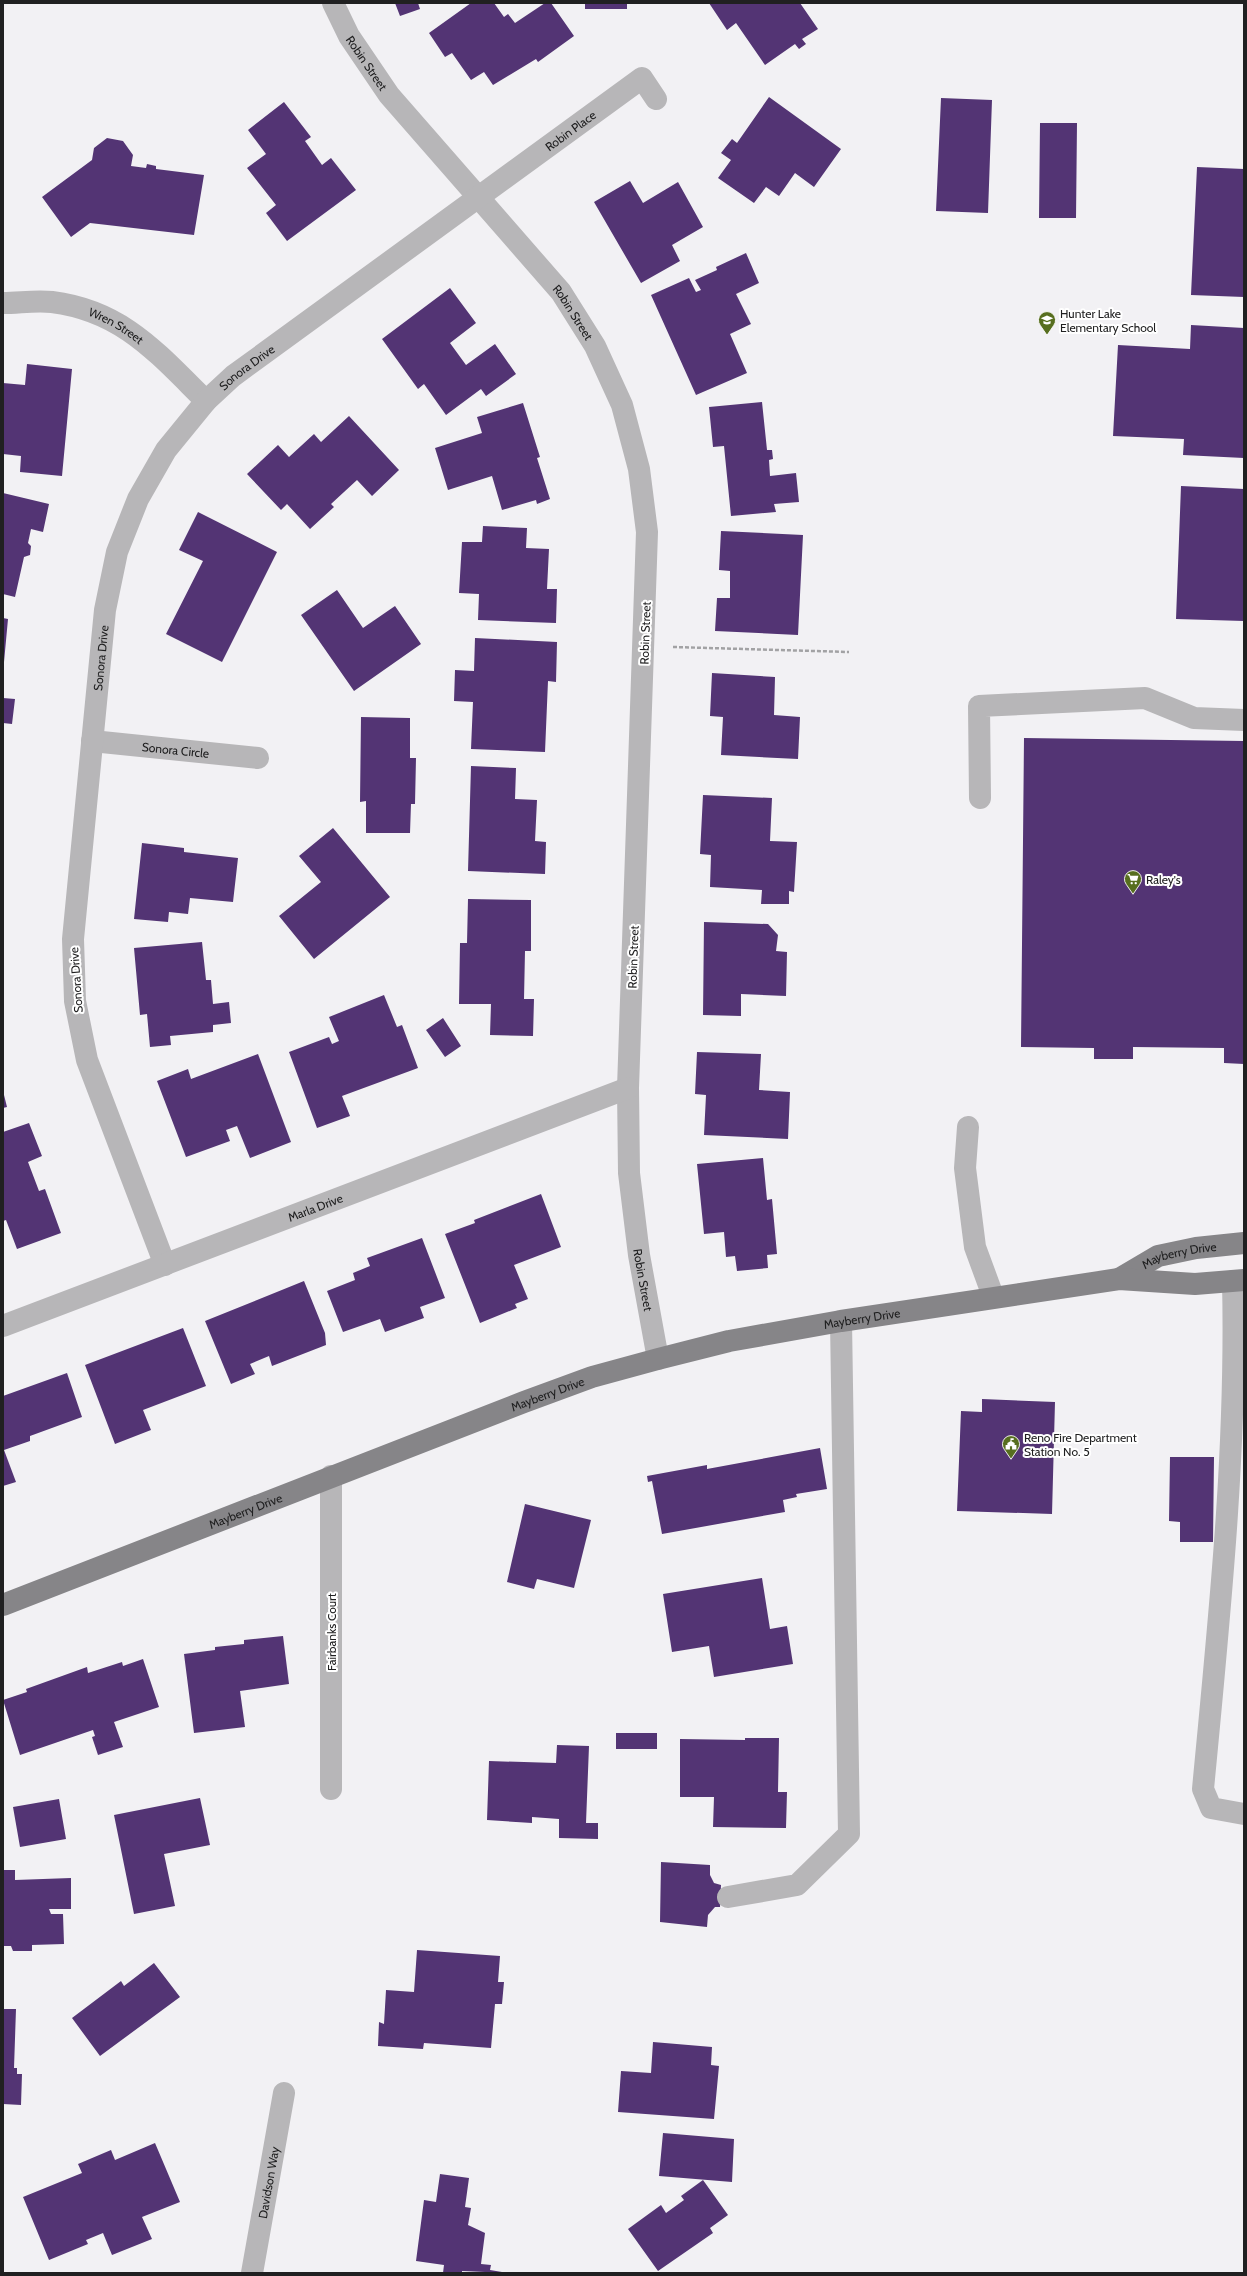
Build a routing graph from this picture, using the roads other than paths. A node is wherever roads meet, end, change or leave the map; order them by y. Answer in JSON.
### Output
{"nodes":[{"id":1,"x":333,"y":3,"type":"edge"},
{"id":2,"x":656,"y":99,"type":"dead end"},
{"id":3,"x":478,"y":197,"type":"junction"},
{"id":4,"x":3,"y":303,"type":"edge"},
{"id":5,"x":206,"y":401,"type":"junction"},
{"id":6,"x":1244,"y":720,"type":"edge"},
{"id":7,"x":92,"y":741,"type":"junction"},
{"id":8,"x":258,"y":758,"type":"dead end"},
{"id":9,"x":980,"y":798,"type":"dead end"},
{"id":10,"x":628,"y":1088,"type":"junction"},
{"id":11,"x":968,"y":1127,"type":"dead end"},
{"id":12,"x":1244,"y":1243,"type":"edge"},
{"id":13,"x":165,"y":1265,"type":"junction"},
{"id":14,"x":1119,"y":1279,"type":"junction"},
{"id":15,"x":1238,"y":1280,"type":"edge"},
{"id":16,"x":993,"y":1296,"type":"junction"},
{"id":17,"x":841,"y":1321,"type":"junction"},
{"id":18,"x":3,"y":1326,"type":"edge"},
{"id":19,"x":658,"y":1359,"type":"junction"},
{"id":20,"x":331,"y":1476,"type":"junction"},
{"id":21,"x":3,"y":1605,"type":"edge"},
{"id":22,"x":331,"y":1789,"type":"dead end"},
{"id":23,"x":1244,"y":1814,"type":"edge"},
{"id":24,"x":728,"y":1897,"type":"dead end"},
{"id":25,"x":284,"y":2092,"type":"dead end"},
{"id":26,"x":252,"y":2273,"type":"edge"}],
"edges":[{"from":1,"to":3,"type":"street","name":"Robin Street"},
{"from":2,"to":3,"type":"street","name":"Robin Place"},
{"from":3,"to":5,"type":"street","name":"Sonora Drive"},
{"from":3,"to":10,"type":"street","name":"Robin Street"},
{"from":4,"to":5,"type":"street","name":"Wren Street"},
{"from":5,"to":7,"type":"street","name":"Sonora Drive"},
{"from":6,"to":9,"type":"street"},
{"from":7,"to":8,"type":"street","name":"Sonora Circle"},
{"from":7,"to":13,"type":"street","name":"Sonora Drive"},
{"from":10,"to":13,"type":"street","name":"Marla Drive"},
{"from":10,"to":19,"type":"street","name":"Robin Street"},
{"from":11,"to":16,"type":"street"},
{"from":12,"to":14,"type":"main road","name":"Mayberry Drive"},
{"from":13,"to":18,"type":"street","name":"Marla Drive"},
{"from":14,"to":15,"type":"main road","name":"Mayberry Drive"},
{"from":14,"to":16,"type":"main road","name":"Mayberry Drive"},
{"from":15,"to":23,"type":"street"},
{"from":16,"to":17,"type":"main road","name":"Mayberry Drive"},
{"from":17,"to":19,"type":"main road","name":"Mayberry Drive"},
{"from":17,"to":24,"type":"street"},
{"from":19,"to":20,"type":"main road","name":"Mayberry Drive"},
{"from":20,"to":21,"type":"main road","name":"Mayberry Drive"},
{"from":20,"to":22,"type":"street","name":"Fairbanks Court"},
{"from":25,"to":26,"type":"street","name":"Davidson Way"}]}
